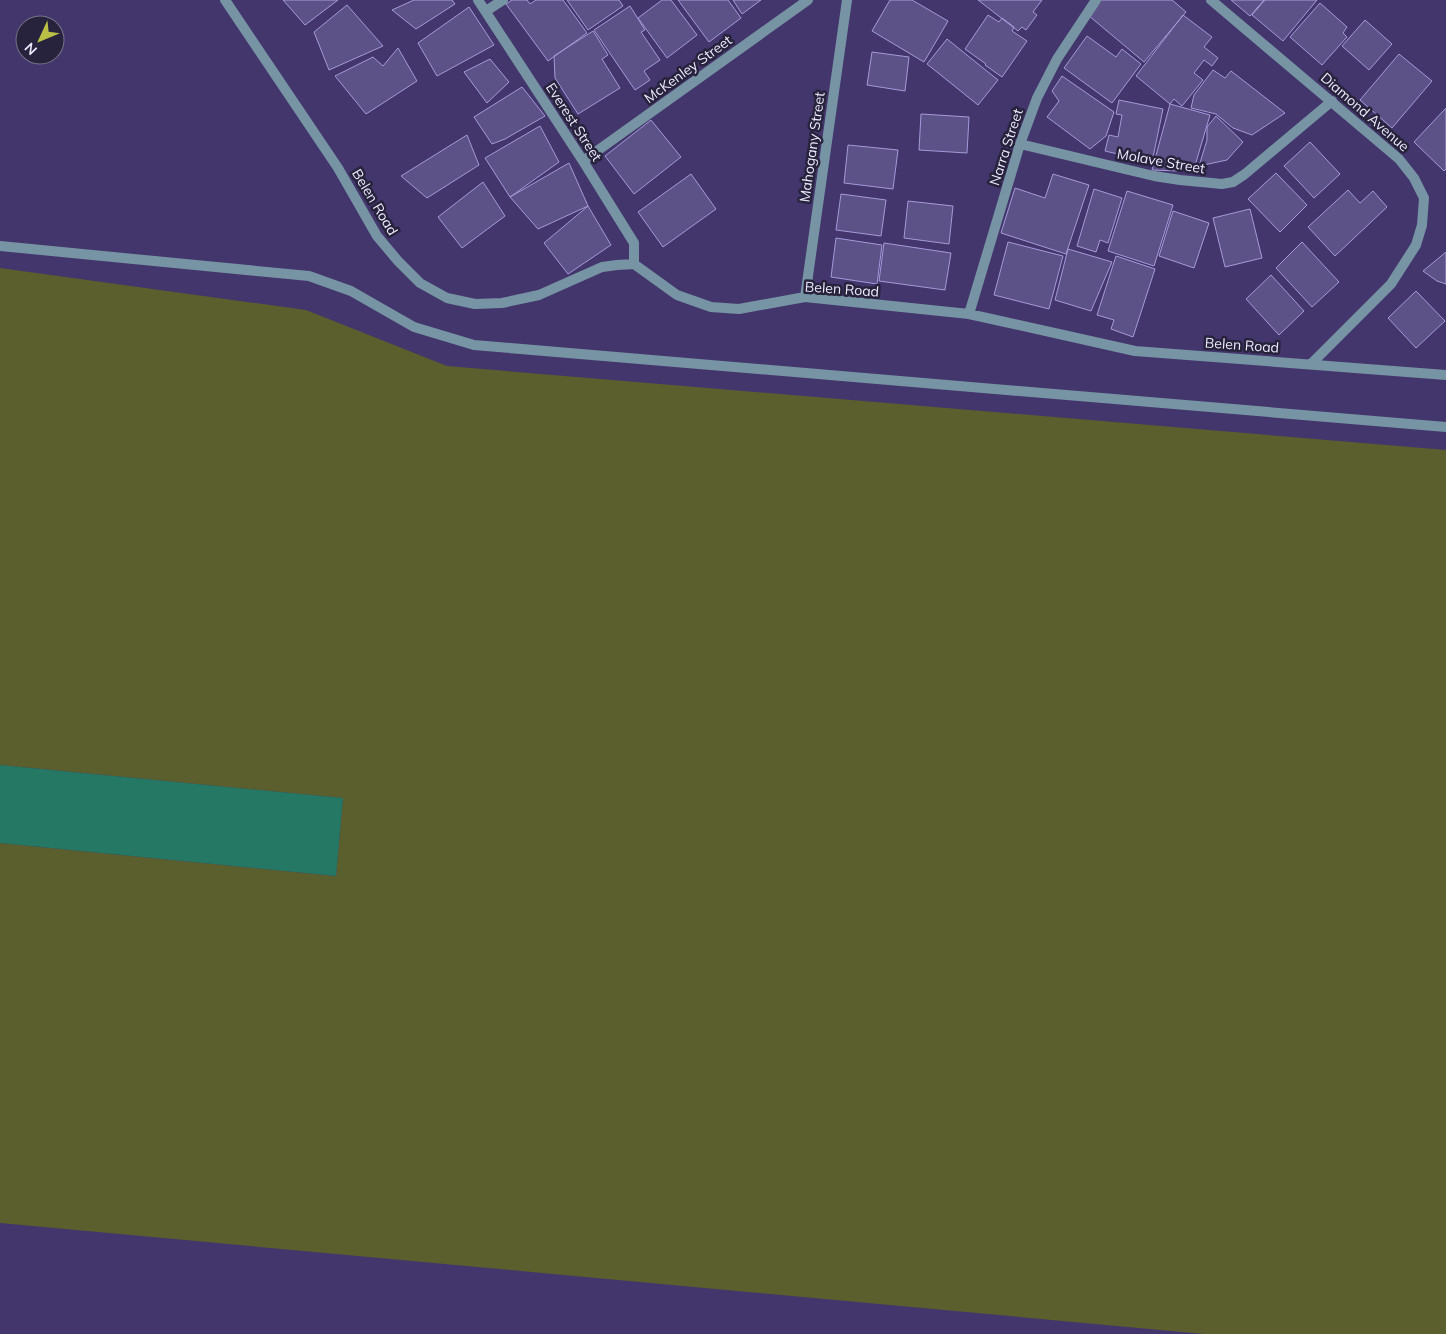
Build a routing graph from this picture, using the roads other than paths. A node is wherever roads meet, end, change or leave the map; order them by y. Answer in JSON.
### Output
{"nodes":[{"id":1,"x":225,"y":0,"type":"edge"},
{"id":2,"x":478,"y":0,"type":"edge"},
{"id":3,"x":503,"y":0,"type":"edge"},
{"id":4,"x":808,"y":0,"type":"edge"},
{"id":5,"x":847,"y":0,"type":"edge"},
{"id":6,"x":1096,"y":0,"type":"edge"},
{"id":7,"x":1211,"y":0,"type":"edge"},
{"id":8,"x":486,"y":12,"type":"junction"},
{"id":9,"x":1332,"y":101,"type":"junction"},
{"id":10,"x":1020,"y":144,"type":"junction"},
{"id":11,"x":583,"y":161,"type":"junction"},
{"id":12,"x":0,"y":246,"type":"edge"},
{"id":13,"x":634,"y":264,"type":"junction"},
{"id":14,"x":805,"y":298,"type":"junction"},
{"id":15,"x":969,"y":314,"type":"junction"},
{"id":16,"x":1311,"y":364,"type":"junction"},
{"id":17,"x":1446,"y":375,"type":"edge"},
{"id":18,"x":1446,"y":427,"type":"edge"}],
"edges":[{"from":1,"to":13,"type":"street","name":"Belen Road"},
{"from":2,"to":8,"type":"street","name":"Everest Street"},
{"from":3,"to":8,"type":"street"},
{"from":4,"to":11,"type":"street","name":"McKenley Street"},
{"from":5,"to":14,"type":"street","name":"Mahogany Street"},
{"from":6,"to":10,"type":"street","name":"Narra Street"},
{"from":7,"to":9,"type":"street","name":"Diamond Avenue"},
{"from":8,"to":11,"type":"street","name":"Everest Street"},
{"from":9,"to":10,"type":"street","name":"Molave Street"},
{"from":9,"to":16,"type":"street","name":"Diamond Avenue"},
{"from":10,"to":15,"type":"street","name":"Narra Street"},
{"from":11,"to":13,"type":"street","name":"Everest Street"},
{"from":12,"to":18,"type":"street"},
{"from":13,"to":14,"type":"street","name":"Belen Road"},
{"from":14,"to":15,"type":"street","name":"Belen Road"},
{"from":15,"to":16,"type":"street","name":"Belen Road"},
{"from":16,"to":17,"type":"street","name":"Belen Road"}]}
